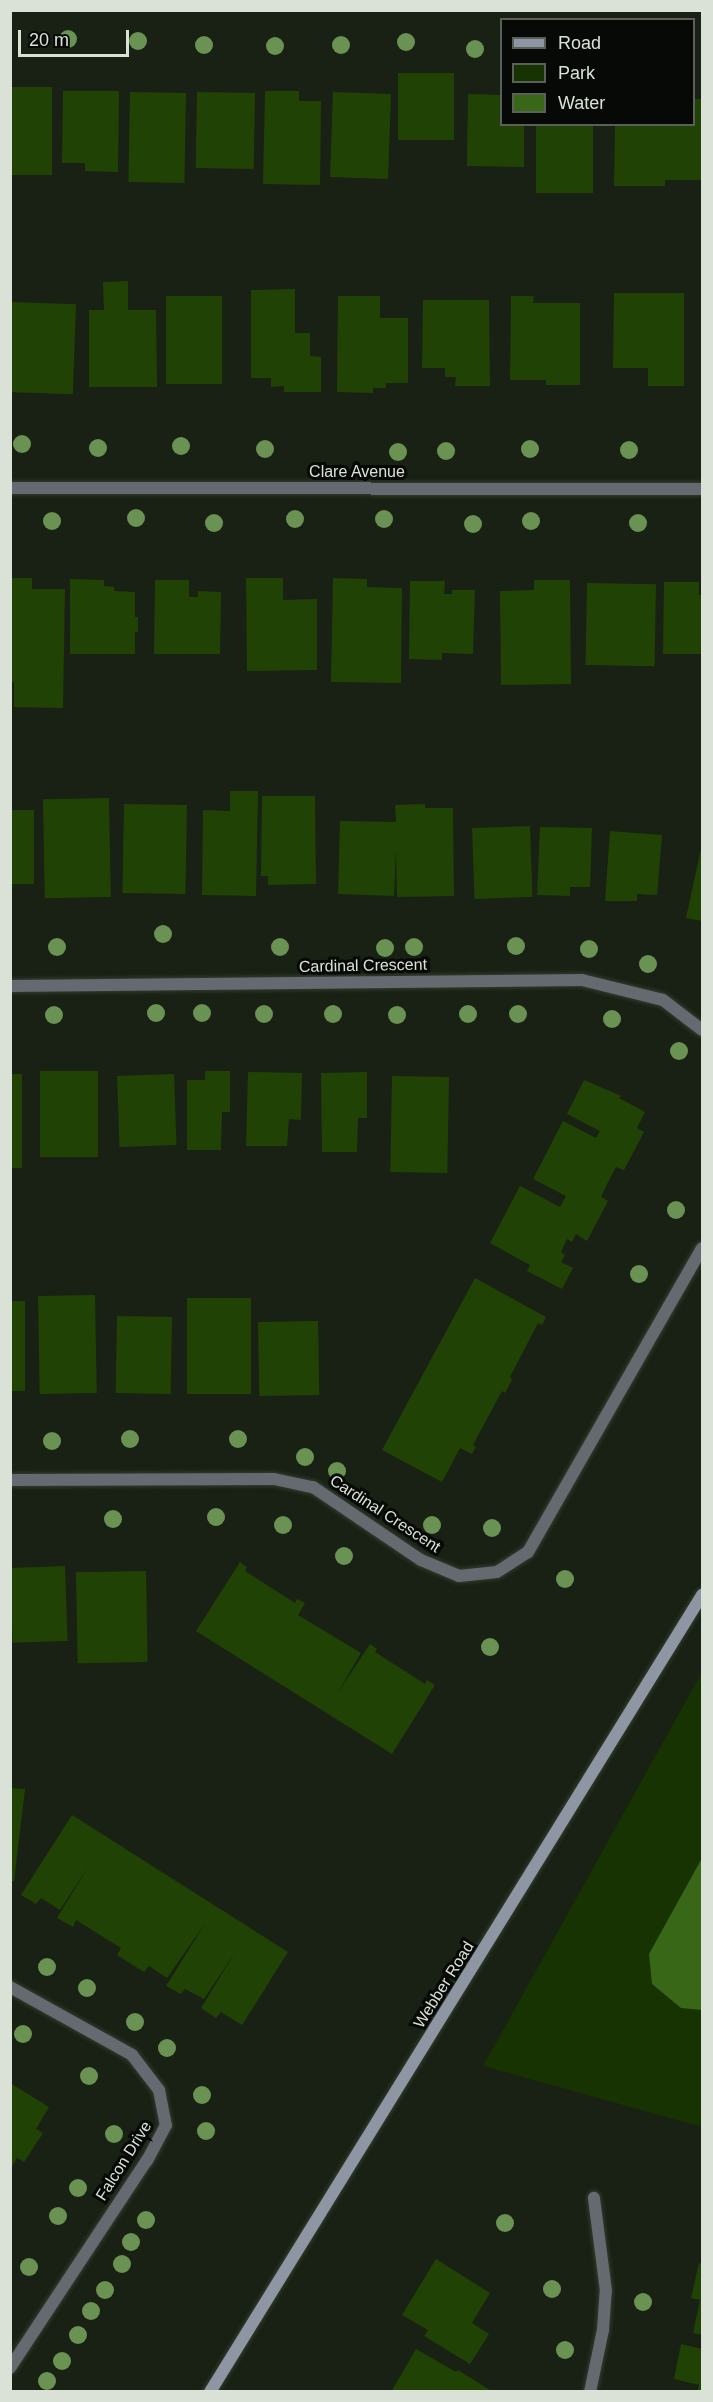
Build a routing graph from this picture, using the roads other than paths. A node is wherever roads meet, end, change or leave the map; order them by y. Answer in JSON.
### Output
{"nodes":[{"id":1,"x":10,"y":488,"type":"edge"},
{"id":2,"x":702,"y":489,"type":"edge"},
{"id":3,"x":10,"y":986,"type":"edge"},
{"id":4,"x":702,"y":1030,"type":"edge"},
{"id":5,"x":702,"y":1248,"type":"edge"},
{"id":6,"x":10,"y":1480,"type":"edge"},
{"id":7,"x":702,"y":1595,"type":"edge"},
{"id":8,"x":10,"y":1987,"type":"edge"},
{"id":9,"x":594,"y":2198,"type":"dead end"},
{"id":10,"x":10,"y":2368,"type":"edge"},
{"id":11,"x":210,"y":2391,"type":"edge"},
{"id":12,"x":590,"y":2391,"type":"edge"}],
"edges":[{"from":1,"to":2,"type":"street","name":"Clare Avenue"},
{"from":3,"to":4,"type":"street","name":"Cardinal Crescent"},
{"from":5,"to":6,"type":"street","name":"Cardinal Crescent"},
{"from":7,"to":11,"type":"main road","name":"Webber Road"},
{"from":8,"to":10,"type":"street","name":"Falcon Drive"},
{"from":9,"to":12,"type":"street"}]}
